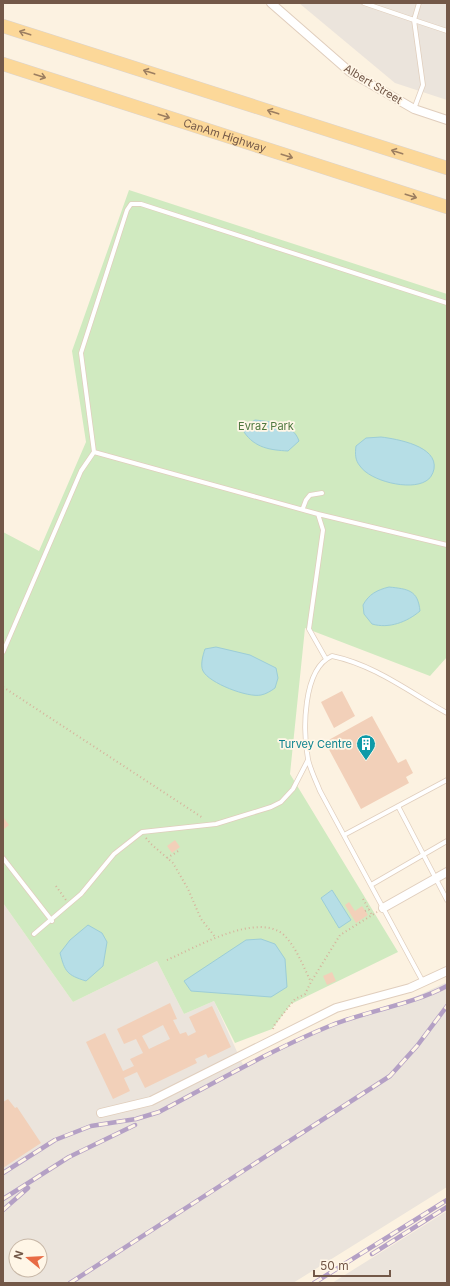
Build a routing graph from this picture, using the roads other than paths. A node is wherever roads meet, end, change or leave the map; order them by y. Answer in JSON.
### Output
{"nodes":[{"id":1,"x":364,"y":3,"type":"edge"},
{"id":2,"x":419,"y":3,"type":"edge"},
{"id":3,"x":275,"y":5,"type":"edge"},
{"id":4,"x":414,"y":20,"type":"junction"},
{"id":5,"x":3,"y":26,"type":"edge"},
{"id":6,"x":447,"y":31,"type":"edge"},
{"id":7,"x":3,"y":64,"type":"edge"},
{"id":8,"x":414,"y":109,"type":"junction"},
{"id":9,"x":447,"y":120,"type":"edge"},
{"id":10,"x":447,"y":168,"type":"edge"},
{"id":11,"x":447,"y":207,"type":"edge"},
{"id":12,"x":447,"y":303,"type":"edge"},
{"id":13,"x":94,"y":452,"type":"junction"},
{"id":14,"x":322,"y":493,"type":"dead end"},
{"id":15,"x":303,"y":508,"type":"junction"},
{"id":16,"x":318,"y":514,"type":"junction"},
{"id":17,"x":447,"y":545,"type":"edge"},
{"id":18,"x":3,"y":652,"type":"edge"},
{"id":19,"x":326,"y":659,"type":"junction"},
{"id":20,"x":447,"y":713,"type":"edge"},
{"id":21,"x":308,"y":760,"type":"junction"},
{"id":22,"x":447,"y":780,"type":"edge"},
{"id":23,"x":398,"y":806,"type":"junction"},
{"id":24,"x":344,"y":835,"type":"junction"},
{"id":25,"x":447,"y":841,"type":"edge"},
{"id":26,"x":423,"y":855,"type":"junction"},
{"id":27,"x":3,"y":858,"type":"edge"},
{"id":28,"x":447,"y":872,"type":"edge"},
{"id":29,"x":436,"y":878,"type":"junction"},
{"id":30,"x":371,"y":885,"type":"junction"},
{"id":31,"x":447,"y":900,"type":"edge"},
{"id":32,"x":383,"y":908,"type":"junction"},
{"id":33,"x":52,"y":921,"type":"junction"},
{"id":34,"x":34,"y":934,"type":"dead end"},
{"id":35,"x":447,"y":971,"type":"edge"},
{"id":36,"x":423,"y":982,"type":"junction"},
{"id":37,"x":101,"y":1113,"type":"dead end"}],
"edges":[{"from":1,"to":4,"type":"lane"},
{"from":2,"to":4,"type":"lane"},
{"from":3,"to":8,"type":"street","name":"Albert Street"},
{"from":4,"to":6,"type":"lane"},
{"from":4,"to":8,"type":"lane"},
{"from":10,"to":5,"type":"main road","one_way":true},
{"from":7,"to":11,"type":"main road","name":"CanAm Highway","one_way":true},
{"from":8,"to":9,"type":"street","name":"Albert Street"},
{"from":12,"to":13,"type":"lane"},
{"from":13,"to":15,"type":"lane"},
{"from":13,"to":18,"type":"lane"},
{"from":14,"to":15,"type":"lane"},
{"from":15,"to":16,"type":"lane"},
{"from":16,"to":17,"type":"lane"},
{"from":16,"to":19,"type":"lane"},
{"from":19,"to":20,"type":"lane"},
{"from":19,"to":21,"type":"lane"},
{"from":21,"to":24,"type":"lane"},
{"from":21,"to":33,"type":"lane"},
{"from":22,"to":23,"type":"lane"},
{"from":23,"to":24,"type":"lane"},
{"from":23,"to":26,"type":"lane"},
{"from":24,"to":30,"type":"lane"},
{"from":25,"to":26,"type":"lane"},
{"from":26,"to":29,"type":"lane"},
{"from":26,"to":30,"type":"lane"},
{"from":27,"to":33,"type":"lane"},
{"from":28,"to":29,"type":"street"},
{"from":29,"to":31,"type":"lane"},
{"from":29,"to":32,"type":"street"},
{"from":30,"to":32,"type":"lane"},
{"from":32,"to":36,"type":"lane"},
{"from":33,"to":34,"type":"lane"},
{"from":35,"to":36,"type":"street"},
{"from":36,"to":37,"type":"street"}]}
